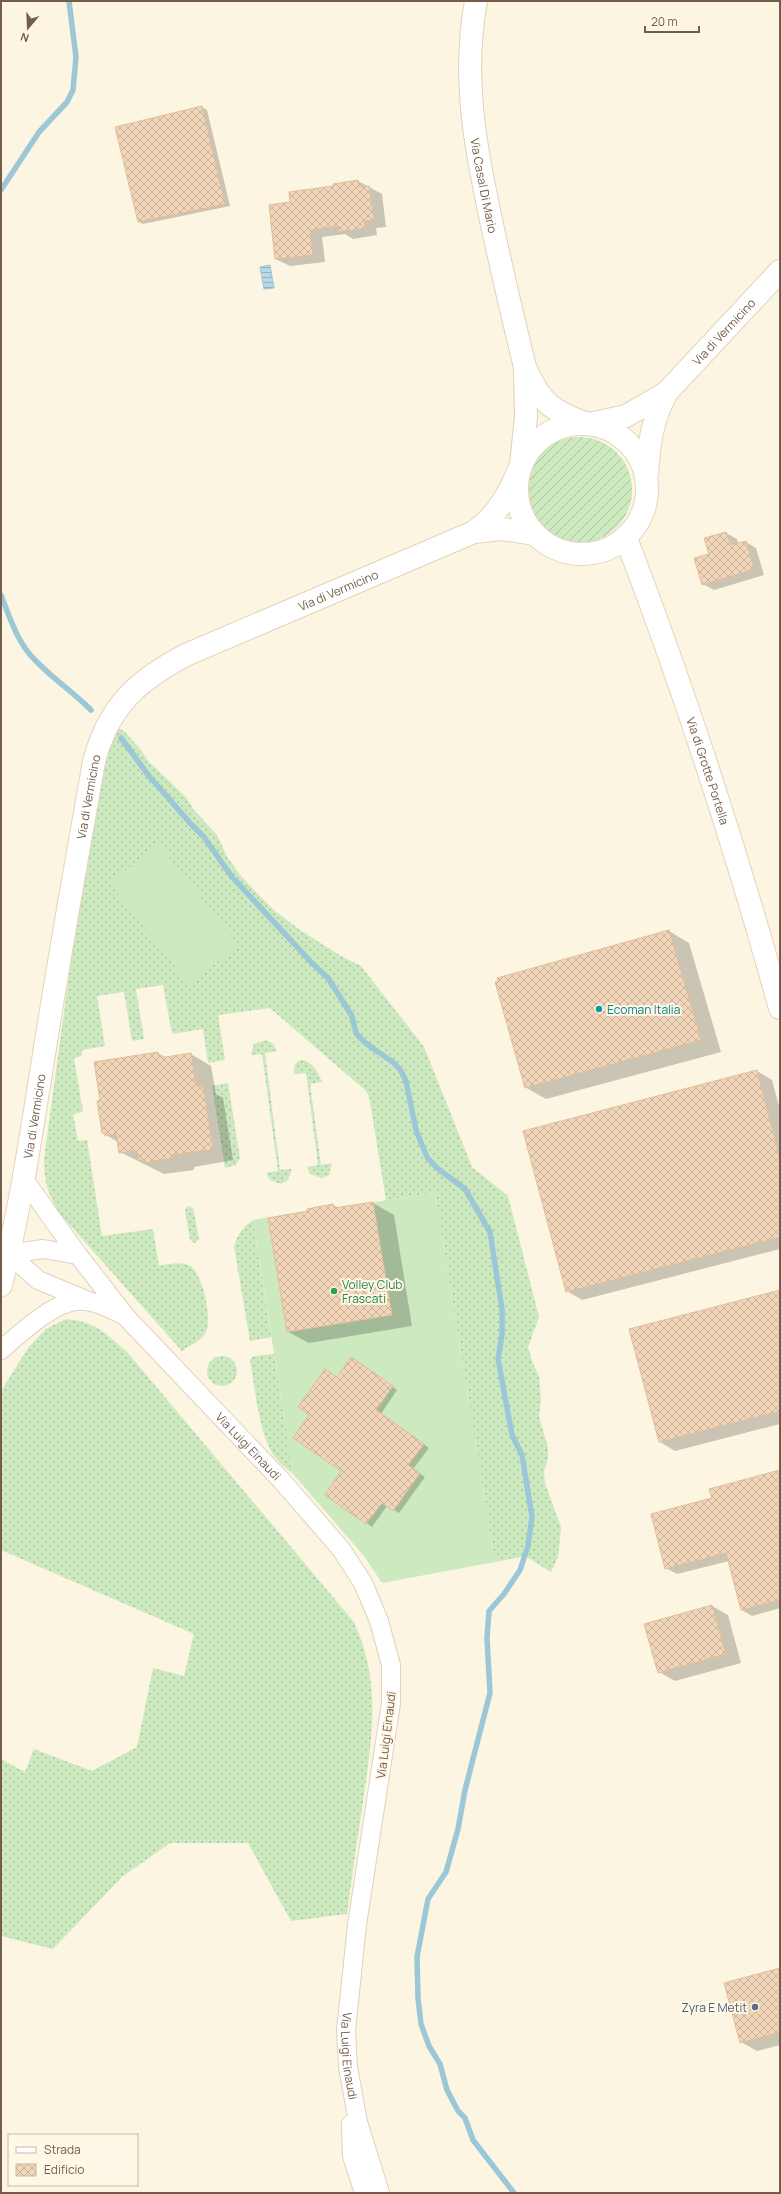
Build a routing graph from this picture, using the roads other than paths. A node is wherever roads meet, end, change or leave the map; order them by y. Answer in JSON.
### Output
{"nodes":[{"id":1,"x":476,"y":1,"type":"edge"},
{"id":2,"x":780,"y":271,"type":"edge"},
{"id":3,"x":525,"y":367,"type":"junction"},
{"id":4,"x":667,"y":392,"type":"junction"},
{"id":5,"x":588,"y":424,"type":"junction"},
{"id":6,"x":521,"y":465,"type":"junction"},
{"id":7,"x":647,"y":480,"type":"junction"},
{"id":8,"x":474,"y":532,"type":"junction"},
{"id":9,"x":535,"y":534,"type":"junction"},
{"id":10,"x":626,"y":538,"type":"junction"},
{"id":11,"x":780,"y":1008,"type":"edge"},
{"id":12,"x":23,"y":1178,"type":"junction"},
{"id":13,"x":9,"y":1254,"type":"junction"},
{"id":14,"x":78,"y":1255,"type":"junction"},
{"id":15,"x":1,"y":1285,"type":"edge"},
{"id":16,"x":95,"y":1303,"type":"junction"},
{"id":17,"x":127,"y":1318,"type":"junction"},
{"id":18,"x":1,"y":1350,"type":"edge"},
{"id":19,"x":352,"y":2089,"type":"junction"},
{"id":20,"x":364,"y":2193,"type":"edge"},
{"id":21,"x":380,"y":2193,"type":"edge"}],
"edges":[{"from":1,"to":3,"type":"main road","name":"Via Casal Di Mario"},
{"from":2,"to":4,"type":"main road","name":"Via di Vermicino"},
{"from":3,"to":5,"type":"main road","name":"Via Casal Di Mario"},
{"from":3,"to":6,"type":"main road","name":"Via Casal Di Mario"},
{"from":4,"to":5,"type":"main road","name":"Via di Vermicino"},
{"from":4,"to":7,"type":"main road","name":"Via di Vermicino"},
{"from":5,"to":6,"type":"main road"},
{"from":5,"to":7,"type":"main road"},
{"from":6,"to":8,"type":"main road","name":"Via di Vermicino"},
{"from":6,"to":9,"type":"main road"},
{"from":7,"to":10,"type":"main road"},
{"from":8,"to":9,"type":"main road","name":"Via di Vermicino"},
{"from":8,"to":12,"type":"main road","name":"Via di Vermicino"},
{"from":9,"to":10,"type":"main road"},
{"from":10,"to":11,"type":"main road","name":"Via di Grotte Portella"},
{"from":12,"to":13,"type":"main road","name":"Via di Vermicino"},
{"from":12,"to":14,"type":"street","name":"Via Luigi Einaudi"},
{"from":13,"to":14,"type":"street"},
{"from":13,"to":15,"type":"main road","name":"Via di Vermicino"},
{"from":13,"to":16,"type":"street","name":"Via Luigi Einaudi"},
{"from":14,"to":17,"type":"street","name":"Via Luigi Einaudi"},
{"from":16,"to":17,"type":"street","name":"Via Luigi Einaudi"},
{"from":16,"to":18,"type":"street","name":"Via Luigi Einaudi"},
{"from":17,"to":19,"type":"street","name":"Via Luigi Einaudi"},
{"from":19,"to":20,"type":"street"},
{"from":19,"to":21,"type":"street","name":"Via Luigi Einaudi"}]}
